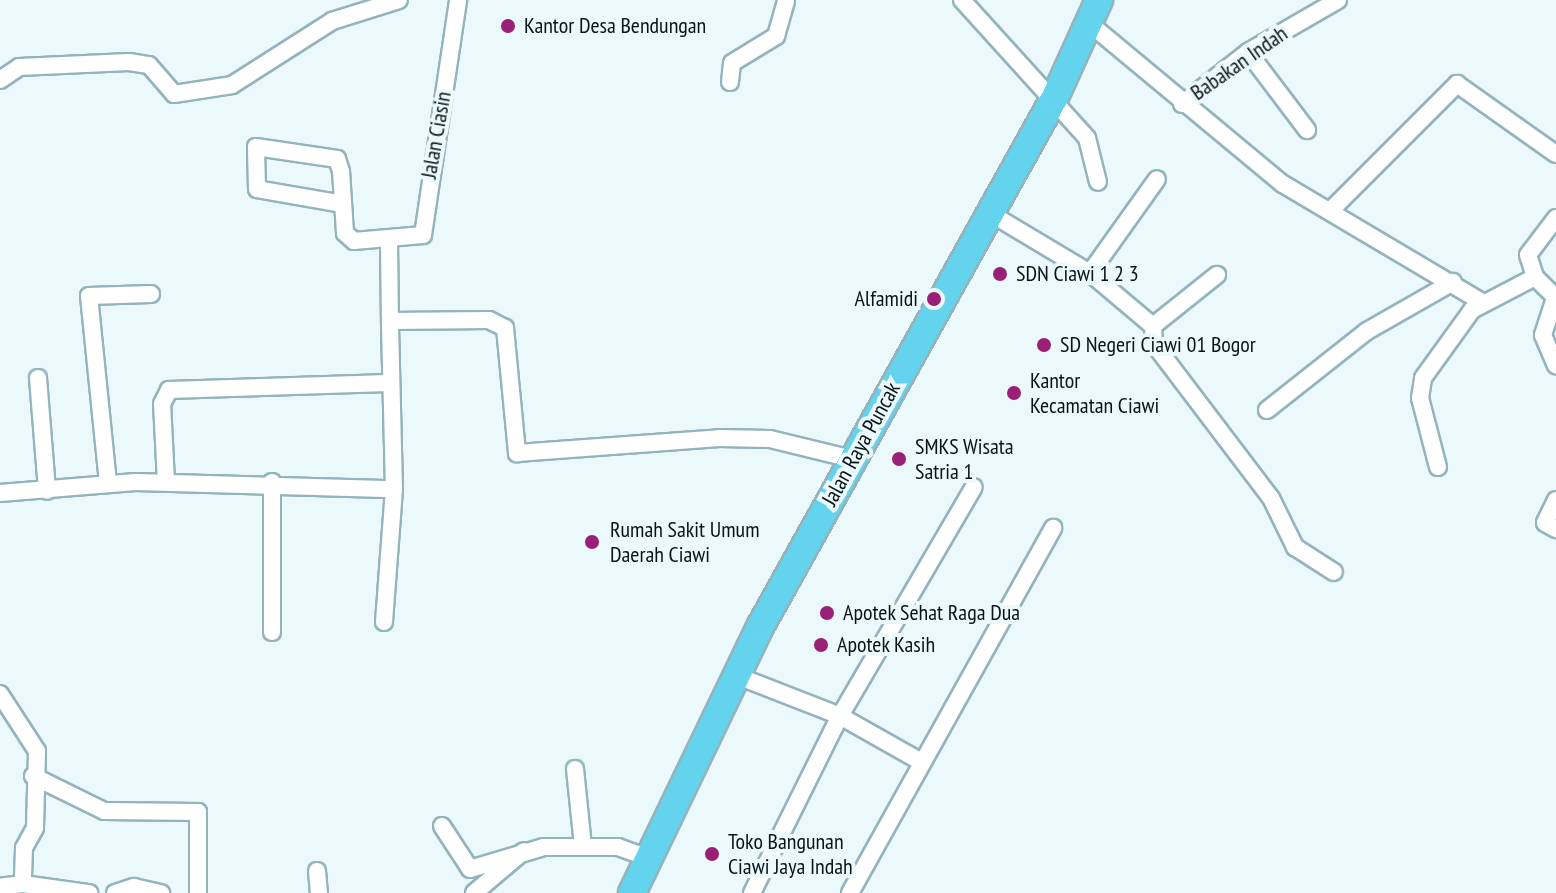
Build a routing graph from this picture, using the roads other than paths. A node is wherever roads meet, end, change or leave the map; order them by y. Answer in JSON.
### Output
{"nodes":[{"id":1,"x":399,"y":0,"type":"edge"},
{"id":2,"x":458,"y":0,"type":"edge"},
{"id":3,"x":786,"y":0,"type":"edge"},
{"id":4,"x":962,"y":0,"type":"edge"},
{"id":5,"x":1338,"y":0,"type":"edge"},
{"id":6,"x":1094,"y":12,"type":"edge"},
{"id":7,"x":1248,"y":52,"type":"junction"},
{"id":8,"x":0,"y":80,"type":"edge"},
{"id":9,"x":730,"y":82,"type":"dead end"},
{"id":10,"x":1055,"y":97,"type":"junction"},
{"id":11,"x":1182,"y":104,"type":"junction"},
{"id":12,"x":1307,"y":130,"type":"dead end"},
{"id":13,"x":1556,"y":154,"type":"edge"},
{"id":14,"x":1157,"y":179,"type":"dead end"},
{"id":15,"x":1098,"y":182,"type":"dead end"},
{"id":16,"x":343,"y":204,"type":"junction"},
{"id":17,"x":1330,"y":211,"type":"junction"},
{"id":18,"x":988,"y":212,"type":"junction"},
{"id":19,"x":1556,"y":218,"type":"edge"},
{"id":20,"x":389,"y":242,"type":"junction"},
{"id":21,"x":1090,"y":273,"type":"junction"},
{"id":22,"x":1217,"y":275,"type":"dead end"},
{"id":23,"x":1535,"y":277,"type":"junction"},
{"id":24,"x":1453,"y":282,"type":"junction"},
{"id":25,"x":151,"y":294,"type":"dead end"},
{"id":26,"x":1555,"y":298,"type":"edge"},
{"id":27,"x":1482,"y":302,"type":"junction"},
{"id":28,"x":390,"y":321,"type":"junction"},
{"id":29,"x":1153,"y":326,"type":"junction"},
{"id":30,"x":1556,"y":365,"type":"edge"},
{"id":31,"x":38,"y":378,"type":"dead end"},
{"id":32,"x":388,"y":383,"type":"junction"},
{"id":33,"x":1267,"y":410,"type":"dead end"},
{"id":34,"x":852,"y":459,"type":"junction"},
{"id":35,"x":1438,"y":467,"type":"dead end"},
{"id":36,"x":166,"y":482,"type":"junction"},
{"id":37,"x":272,"y":482,"type":"junction"},
{"id":38,"x":108,"y":483,"type":"junction"},
{"id":39,"x":974,"y":487,"type":"dead end"},
{"id":40,"x":394,"y":489,"type":"junction"},
{"id":41,"x":47,"y":491,"type":"junction"},
{"id":42,"x":0,"y":493,"type":"edge"},
{"id":43,"x":1556,"y":500,"type":"edge"},
{"id":44,"x":1053,"y":528,"type":"dead end"},
{"id":45,"x":1556,"y":529,"type":"edge"},
{"id":46,"x":1334,"y":572,"type":"dead end"},
{"id":47,"x":384,"y":622,"type":"dead end"},
{"id":48,"x":272,"y":632,"type":"dead end"},
{"id":49,"x":735,"y":675,"type":"junction"},
{"id":50,"x":0,"y":694,"type":"edge"},
{"id":51,"x":840,"y":716,"type":"junction"},
{"id":52,"x":918,"y":760,"type":"junction"},
{"id":53,"x":575,"y":769,"type":"dead end"},
{"id":54,"x":33,"y":776,"type":"junction"},
{"id":55,"x":442,"y":826,"type":"dead end"},
{"id":56,"x":583,"y":846,"type":"junction"},
{"id":57,"x":526,"y":848,"type":"junction"},
{"id":58,"x":649,"y":858,"type":"junction"},
{"id":59,"x":317,"y":871,"type":"dead end"},
{"id":60,"x":23,"y":884,"type":"junction"},
{"id":61,"x":0,"y":887,"type":"edge"},
{"id":62,"x":81,"y":891,"type":"edge"},
{"id":63,"x":115,"y":893,"type":"edge"},
{"id":64,"x":161,"y":893,"type":"edge"},
{"id":65,"x":198,"y":893,"type":"edge"},
{"id":66,"x":319,"y":893,"type":"edge"},
{"id":67,"x":474,"y":893,"type":"edge"},
{"id":68,"x":632,"y":893,"type":"edge"},
{"id":69,"x":752,"y":893,"type":"edge"},
{"id":70,"x":850,"y":893,"type":"edge"}],
"edges":[{"from":1,"to":8,"type":"street"},
{"from":2,"to":20,"type":"street","name":"Jalan Ciasin"},
{"from":3,"to":9,"type":"street"},
{"from":4,"to":10,"type":"street"},
{"from":5,"to":7,"type":"street","name":"Babakan Indah"},
{"from":6,"to":10,"type":"highway","name":"Jalan Raya Puncak"},
{"from":6,"to":11,"type":"street"},
{"from":7,"to":11,"type":"street","name":"Babakan Indah"},
{"from":7,"to":12,"type":"street"},
{"from":10,"to":15,"type":"street"},
{"from":10,"to":18,"type":"highway","name":"Jalan Raya Puncak"},
{"from":11,"to":17,"type":"street"},
{"from":13,"to":17,"type":"street"},
{"from":14,"to":21,"type":"street"},
{"from":16,"to":16,"type":"street"},
{"from":16,"to":20,"type":"street"},
{"from":17,"to":24,"type":"street"},
{"from":18,"to":21,"type":"street"},
{"from":18,"to":34,"type":"highway","name":"Jalan Raya Puncak"},
{"from":19,"to":23,"type":"street"},
{"from":20,"to":28,"type":"street"},
{"from":21,"to":29,"type":"street"},
{"from":22,"to":29,"type":"street"},
{"from":23,"to":26,"type":"street"},
{"from":23,"to":27,"type":"street"},
{"from":24,"to":27,"type":"street"},
{"from":24,"to":33,"type":"street"},
{"from":25,"to":38,"type":"street"},
{"from":26,"to":30,"type":"street"},
{"from":27,"to":35,"type":"street"},
{"from":28,"to":32,"type":"street"},
{"from":28,"to":34,"type":"street"},
{"from":29,"to":46,"type":"street"},
{"from":31,"to":41,"type":"street"},
{"from":32,"to":36,"type":"street"},
{"from":32,"to":40,"type":"street"},
{"from":34,"to":49,"type":"highway","name":"Jalan Raya Puncak"},
{"from":36,"to":37,"type":"street"},
{"from":36,"to":38,"type":"street"},
{"from":37,"to":40,"type":"street"},
{"from":37,"to":48,"type":"street"},
{"from":38,"to":41,"type":"street"},
{"from":39,"to":51,"type":"street"},
{"from":40,"to":47,"type":"street"},
{"from":41,"to":42,"type":"street"},
{"from":43,"to":45,"type":"street"},
{"from":44,"to":52,"type":"street"},
{"from":49,"to":51,"type":"street"},
{"from":49,"to":58,"type":"highway","name":"Jalan Raya Puncak"},
{"from":50,"to":54,"type":"street"},
{"from":51,"to":52,"type":"street"},
{"from":51,"to":69,"type":"street"},
{"from":52,"to":70,"type":"street"},
{"from":53,"to":56,"type":"street"},
{"from":54,"to":60,"type":"street"},
{"from":54,"to":65,"type":"street"},
{"from":55,"to":57,"type":"street"},
{"from":56,"to":57,"type":"street"},
{"from":56,"to":58,"type":"street"},
{"from":57,"to":67,"type":"street"},
{"from":58,"to":68,"type":"highway","name":"Jalan Raya Puncak"},
{"from":59,"to":66,"type":"street"},
{"from":60,"to":61,"type":"street"},
{"from":60,"to":62,"type":"street"},
{"from":63,"to":64,"type":"street"}]}
